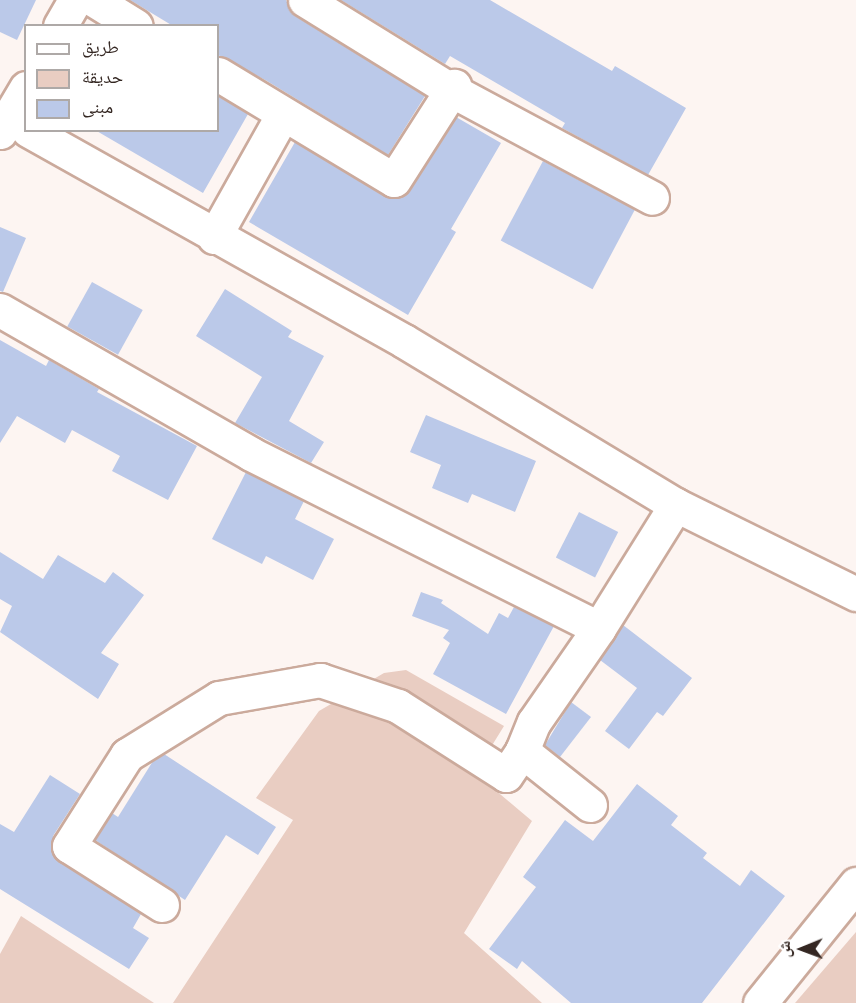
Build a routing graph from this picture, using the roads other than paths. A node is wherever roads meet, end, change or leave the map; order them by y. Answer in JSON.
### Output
{"nodes":[{"id":1,"x":75,"y":0,"type":"edge"},
{"id":2,"x":94,"y":0,"type":"edge"},
{"id":3,"x":305,"y":0,"type":"edge"},
{"id":4,"x":61,"y":24,"type":"edge"},
{"id":5,"x":133,"y":24,"type":"edge"},
{"id":6,"x":219,"y":75,"type":"edge"},
{"id":7,"x":453,"y":88,"type":"junction"},
{"id":8,"x":24,"y":95,"type":"edge"},
{"id":9,"x":283,"y":114,"type":"junction"},
{"id":10,"x":15,"y":128,"type":"edge"},
{"id":11,"x":651,"y":198,"type":"dead end"},
{"id":12,"x":214,"y":237,"type":"junction"},
{"id":13,"x":0,"y":310,"type":"edge"},
{"id":14,"x":676,"y":505,"type":"junction"},
{"id":15,"x":855,"y":591,"type":"edge"},
{"id":16,"x":599,"y":628,"type":"junction"},
{"id":17,"x":522,"y":751,"type":"junction"},
{"id":18,"x":590,"y":805,"type":"dead end"},
{"id":19,"x":856,"y":884,"type":"edge"},
{"id":20,"x":162,"y":905,"type":"dead end"},
{"id":21,"x":760,"y":1003,"type":"edge"}],
"edges":[{"from":1,"to":4,"type":"street"},
{"from":2,"to":5,"type":"street"},
{"from":3,"to":7,"type":"street"},
{"from":6,"to":9,"type":"street"},
{"from":7,"to":9,"type":"street"},
{"from":7,"to":11,"type":"street"},
{"from":8,"to":10,"type":"street"},
{"from":9,"to":12,"type":"street"},
{"from":10,"to":12,"type":"street"},
{"from":12,"to":14,"type":"street"},
{"from":13,"to":16,"type":"street"},
{"from":14,"to":15,"type":"street"},
{"from":14,"to":16,"type":"street"},
{"from":16,"to":17,"type":"street"},
{"from":17,"to":18,"type":"street"},
{"from":17,"to":20,"type":"street"},
{"from":19,"to":21,"type":"street"}]}
